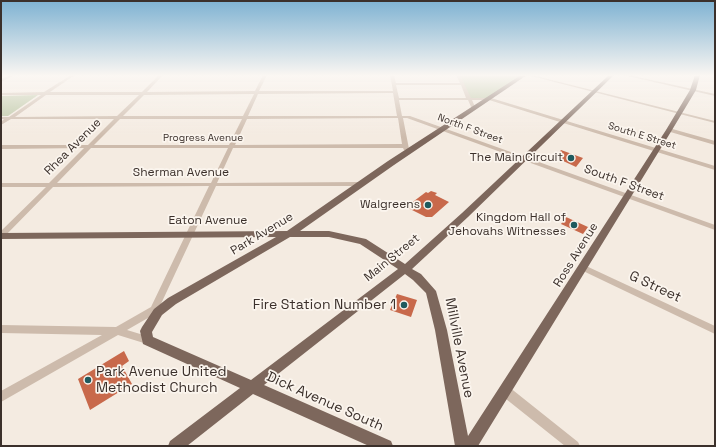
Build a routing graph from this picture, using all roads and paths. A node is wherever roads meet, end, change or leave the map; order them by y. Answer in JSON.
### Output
{"nodes":[{"id":1,"x":41,"y":96,"type":"edge"},
{"id":2,"x":139,"y":96,"type":"edge"},
{"id":3,"x":255,"y":96,"type":"edge"},
{"id":4,"x":397,"y":96,"type":"edge"},
{"id":5,"x":468,"y":96,"type":"edge"},
{"id":6,"x":494,"y":96,"type":"edge"},
{"id":7,"x":590,"y":96,"type":"edge"},
{"id":8,"x":609,"y":96,"type":"edge"},
{"id":9,"x":689,"y":96,"type":"edge"},
{"id":10,"x":397,"y":99,"type":"junction"},
{"id":11,"x":470,"y":99,"type":"junction"},
{"id":12,"x":489,"y":99,"type":"junction"},
{"id":13,"x":474,"y":109,"type":"junction"},
{"id":14,"x":678,"y":113,"type":"junction"},
{"id":15,"x":400,"y":116,"type":"junction"},
{"id":16,"x":118,"y":117,"type":"junction"},
{"id":17,"x":245,"y":117,"type":"junction"},
{"id":18,"x":1,"y":118,"type":"edge"},
{"id":19,"x":10,"y":118,"type":"junction"},
{"id":20,"x":563,"y":122,"type":"junction"},
{"id":21,"x":715,"y":122,"type":"edge"},
{"id":22,"x":1,"y":124,"type":"edge"},
{"id":23,"x":442,"y":128,"type":"junction"},
{"id":24,"x":669,"y":130,"type":"junction"},
{"id":25,"x":715,"y":143,"type":"edge"},
{"id":26,"x":231,"y":146,"type":"junction"},
{"id":27,"x":1,"y":147,"type":"edge"},
{"id":28,"x":88,"y":147,"type":"junction"},
{"id":29,"x":406,"y":149,"type":"junction"},
{"id":30,"x":656,"y":150,"type":"junction"},
{"id":31,"x":525,"y":158,"type":"junction"},
{"id":32,"x":715,"y":168,"type":"edge"},
{"id":33,"x":214,"y":183,"type":"junction"},
{"id":34,"x":362,"y":184,"type":"junction"},
{"id":35,"x":1,"y":185,"type":"edge"},
{"id":36,"x":50,"y":185,"type":"junction"},
{"id":37,"x":627,"y":196,"type":"junction"},
{"id":38,"x":715,"y":228,"type":"edge"},
{"id":39,"x":289,"y":234,"type":"junction"},
{"id":40,"x":1,"y":235,"type":"edge"},
{"id":41,"x":189,"y":235,"type":"junction"},
{"id":42,"x":584,"y":268,"type":"junction"},
{"id":43,"x":404,"y":270,"type":"junction"},
{"id":44,"x":172,"y":301,"type":"junction"},
{"id":45,"x":154,"y":310,"type":"junction"},
{"id":46,"x":1,"y":329,"type":"edge"},
{"id":47,"x":118,"y":330,"type":"junction"},
{"id":48,"x":715,"y":330,"type":"edge"},
{"id":49,"x":147,"y":340,"type":"junction"},
{"id":50,"x":252,"y":387,"type":"junction"},
{"id":51,"x":505,"y":391,"type":"junction"},
{"id":52,"x":1,"y":397,"type":"edge"},
{"id":53,"x":175,"y":446,"type":"edge"},
{"id":54,"x":386,"y":446,"type":"edge"},
{"id":55,"x":462,"y":446,"type":"edge"},
{"id":56,"x":470,"y":446,"type":"edge"},
{"id":57,"x":574,"y":446,"type":"edge"}],
"edges":[{"from":1,"to":19,"type":"street"},
{"from":2,"to":16,"type":"street","name":"Rhea Avenue"},
{"from":3,"to":17,"type":"street"},
{"from":4,"to":10,"type":"street"},
{"from":5,"to":11,"type":"street"},
{"from":6,"to":12,"type":"main road","name":"Park Avenue"},
{"from":7,"to":20,"type":"main road","name":"Main Street"},
{"from":8,"to":14,"type":"street"},
{"from":9,"to":14,"type":"main road","name":"Ross Avenue"},
{"from":10,"to":11,"type":"street","name":"South E Street"},
{"from":10,"to":15,"type":"street"},
{"from":11,"to":12,"type":"street","name":"South E Street"},
{"from":11,"to":13,"type":"street"},
{"from":12,"to":13,"type":"main road","name":"Park Avenue"},
{"from":12,"to":20,"type":"street","name":"South E Street"},
{"from":13,"to":23,"type":"main road","name":"Park Avenue"},
{"from":14,"to":21,"type":"street"},
{"from":14,"to":24,"type":"main road","name":"Ross Avenue"},
{"from":15,"to":17,"type":"street","name":"North F Street"},
{"from":15,"to":23,"type":"street","name":"North F Street"},
{"from":15,"to":29,"type":"street"},
{"from":16,"to":17,"type":"street","name":"North F Street"},
{"from":16,"to":19,"type":"street","name":"North F Street"},
{"from":16,"to":28,"type":"street","name":"Rhea Avenue"},
{"from":17,"to":26,"type":"street"},
{"from":18,"to":19,"type":"street","name":"North F Street"},
{"from":19,"to":22,"type":"street"},
{"from":20,"to":30,"type":"street","name":"South E Street"},
{"from":20,"to":31,"type":"main road","name":"Main Street"},
{"from":23,"to":29,"type":"main road","name":"Park Avenue"},
{"from":23,"to":31,"type":"street","name":"North F Street"},
{"from":24,"to":25,"type":"street"},
{"from":24,"to":30,"type":"main road","name":"Ross Avenue"},
{"from":26,"to":28,"type":"street","name":"Progress Avenue"},
{"from":26,"to":29,"type":"street","name":"Progress Avenue"},
{"from":26,"to":33,"type":"street"},
{"from":27,"to":28,"type":"street","name":"Progress Avenue"},
{"from":28,"to":36,"type":"street","name":"Rhea Avenue"},
{"from":29,"to":34,"type":"main road","name":"Park Avenue"},
{"from":30,"to":32,"type":"street","name":"South E Street"},
{"from":30,"to":37,"type":"main road","name":"Ross Avenue"},
{"from":31,"to":37,"type":"street","name":"South F Street"},
{"from":31,"to":43,"type":"main road","name":"Main Street"},
{"from":33,"to":34,"type":"street","name":"Sherman Avenue"},
{"from":33,"to":36,"type":"street","name":"Sherman Avenue"},
{"from":33,"to":41,"type":"street"},
{"from":34,"to":39,"type":"main road","name":"Park Avenue"},
{"from":35,"to":36,"type":"street","name":"Sherman Avenue"},
{"from":36,"to":40,"type":"street","name":"Rhea Avenue"},
{"from":37,"to":38,"type":"street","name":"South F Street"},
{"from":37,"to":42,"type":"main road","name":"Ross Avenue"},
{"from":39,"to":41,"type":"main road","name":"Eaton Avenue"},
{"from":39,"to":43,"type":"main road","name":"Eaton Avenue"},
{"from":39,"to":44,"type":"main road","name":"Park Avenue"},
{"from":40,"to":41,"type":"main road","name":"Eaton Avenue"},
{"from":41,"to":45,"type":"street"},
{"from":42,"to":48,"type":"street","name":"G Street"},
{"from":42,"to":51,"type":"main road","name":"Ross Avenue"},
{"from":43,"to":50,"type":"main road","name":"Main Street"},
{"from":43,"to":55,"type":"main road","name":"Millville Avenue"},
{"from":44,"to":45,"type":"street","name":"Park Avenue"},
{"from":44,"to":49,"type":"main road"},
{"from":45,"to":47,"type":"street","name":"Park Avenue"},
{"from":46,"to":47,"type":"street"},
{"from":47,"to":49,"type":"street"},
{"from":47,"to":52,"type":"street","name":"Park Avenue"},
{"from":49,"to":50,"type":"main road","name":"Dick Avenue South"},
{"from":50,"to":53,"type":"main road","name":"Main Street"},
{"from":50,"to":54,"type":"main road","name":"Dick Avenue South"},
{"from":51,"to":56,"type":"main road","name":"Ross Avenue"},
{"from":51,"to":57,"type":"street"}]}
